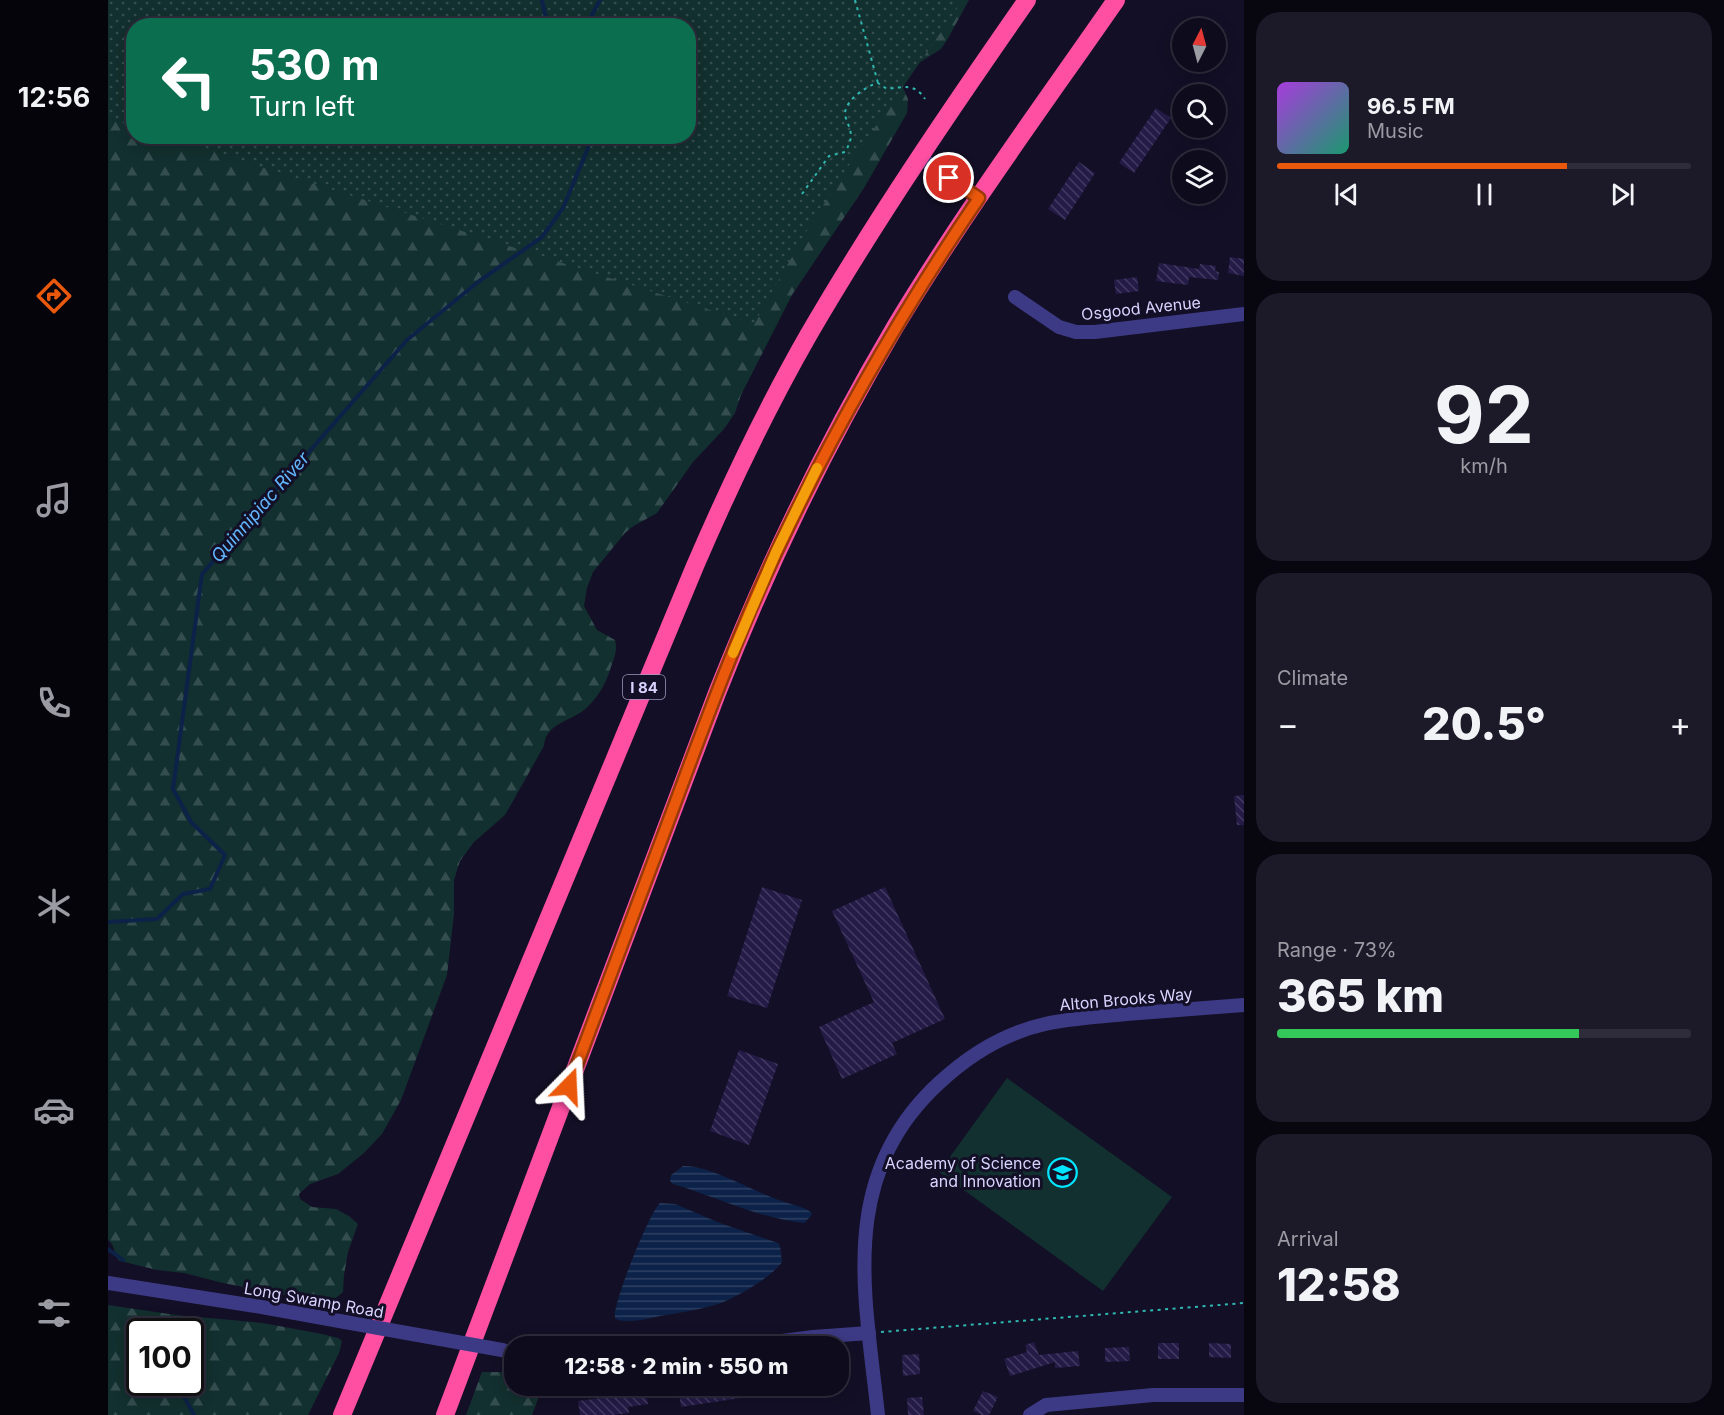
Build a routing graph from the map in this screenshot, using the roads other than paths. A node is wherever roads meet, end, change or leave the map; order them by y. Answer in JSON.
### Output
{"nodes":[{"id":1,"x":1027,"y":0,"type":"edge"},
{"id":2,"x":1116,"y":0,"type":"edge"},
{"id":3,"x":919,"y":157,"type":"junction"},
{"id":4,"x":979,"y":198,"type":"junction"},
{"id":5,"x":1015,"y":297,"type":"dead end"},
{"id":6,"x":1244,"y":314,"type":"edge"},
{"id":7,"x":1244,"y":1005,"type":"edge"},
{"id":8,"x":108,"y":1283,"type":"edge"},
{"id":9,"x":869,"y":1333,"type":"junction"},
{"id":10,"x":827,"y":1336,"type":"edge"},
{"id":11,"x":504,"y":1351,"type":"edge"},
{"id":12,"x":1244,"y":1395,"type":"edge"},
{"id":13,"x":342,"y":1415,"type":"edge"},
{"id":14,"x":445,"y":1415,"type":"edge"},
{"id":15,"x":878,"y":1415,"type":"edge"},
{"id":16,"x":1030,"y":1415,"type":"edge"}],
"edges":[{"from":1,"to":3,"type":"highway","number":"I 84"},
{"from":2,"to":4,"type":"highway"},
{"from":3,"to":4,"type":"street"},
{"from":3,"to":13,"type":"highway","number":"I 84"},
{"from":4,"to":14,"type":"highway"},
{"from":5,"to":6,"type":"street","name":"Osgood Avenue"},
{"from":7,"to":9,"type":"street","name":"Alton Brooks Way"},
{"from":8,"to":11,"type":"street","name":"Long Swamp Road","bridge":true},
{"from":9,"to":10,"type":"street"},
{"from":9,"to":15,"type":"street","name":"Alton Brooks Way"},
{"from":12,"to":16,"type":"street"}]}
